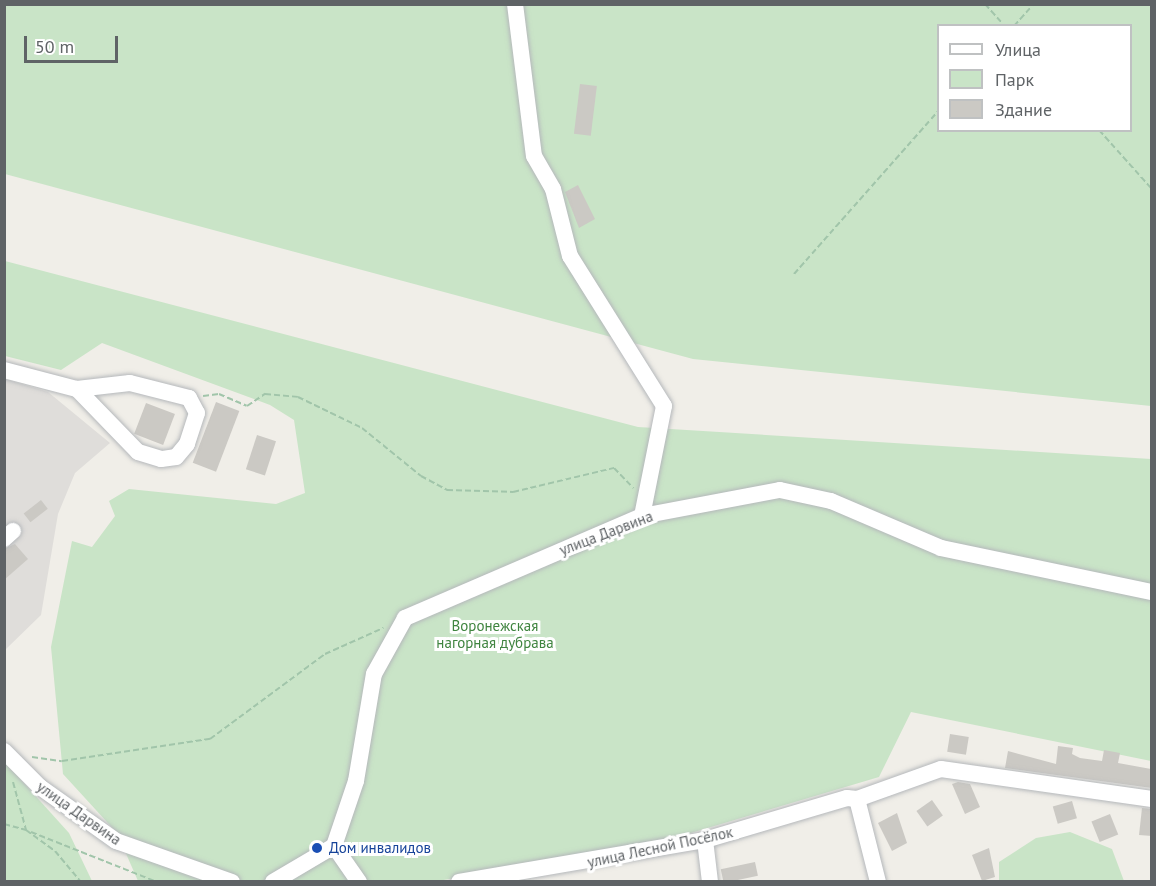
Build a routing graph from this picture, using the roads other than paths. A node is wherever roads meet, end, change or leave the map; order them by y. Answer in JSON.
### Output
{"nodes":[{"id":1,"x":515,"y":4,"type":"edge"},
{"id":2,"x":4,"y":370,"type":"edge"},
{"id":3,"x":77,"y":389,"type":"junction"},
{"id":4,"x":642,"y":516,"type":"junction"},
{"id":5,"x":1152,"y":592,"type":"edge"},
{"id":6,"x":5,"y":752,"type":"edge"},
{"id":7,"x":857,"y":799,"type":"junction"},
{"id":8,"x":1152,"y":799,"type":"edge"},
{"id":9,"x":705,"y":840,"type":"junction"},
{"id":10,"x":334,"y":846,"type":"junction"},
{"id":11,"x":232,"y":882,"type":"edge"},
{"id":12,"x":273,"y":882,"type":"edge"},
{"id":13,"x":359,"y":882,"type":"edge"},
{"id":14,"x":459,"y":882,"type":"edge"},
{"id":15,"x":710,"y":882,"type":"edge"},
{"id":16,"x":878,"y":882,"type":"edge"}],
"edges":[{"from":1,"to":4,"type":"street"},
{"from":2,"to":3,"type":"street"},
{"from":3,"to":3,"type":"street"},
{"from":4,"to":5,"type":"street","name":"улица Дарвина"},
{"from":4,"to":10,"type":"street","name":"улица Дарвина"},
{"from":6,"to":11,"type":"street","name":"улица Дарвина"},
{"from":7,"to":8,"type":"street","name":"улица Лесной Посёлок"},
{"from":7,"to":9,"type":"street","name":"улица Лесной Посёлок"},
{"from":7,"to":16,"type":"street"},
{"from":9,"to":14,"type":"street","name":"улица Лесной Посёлок"},
{"from":9,"to":15,"type":"street"},
{"from":10,"to":12,"type":"street"},
{"from":10,"to":13,"type":"street"}]}
